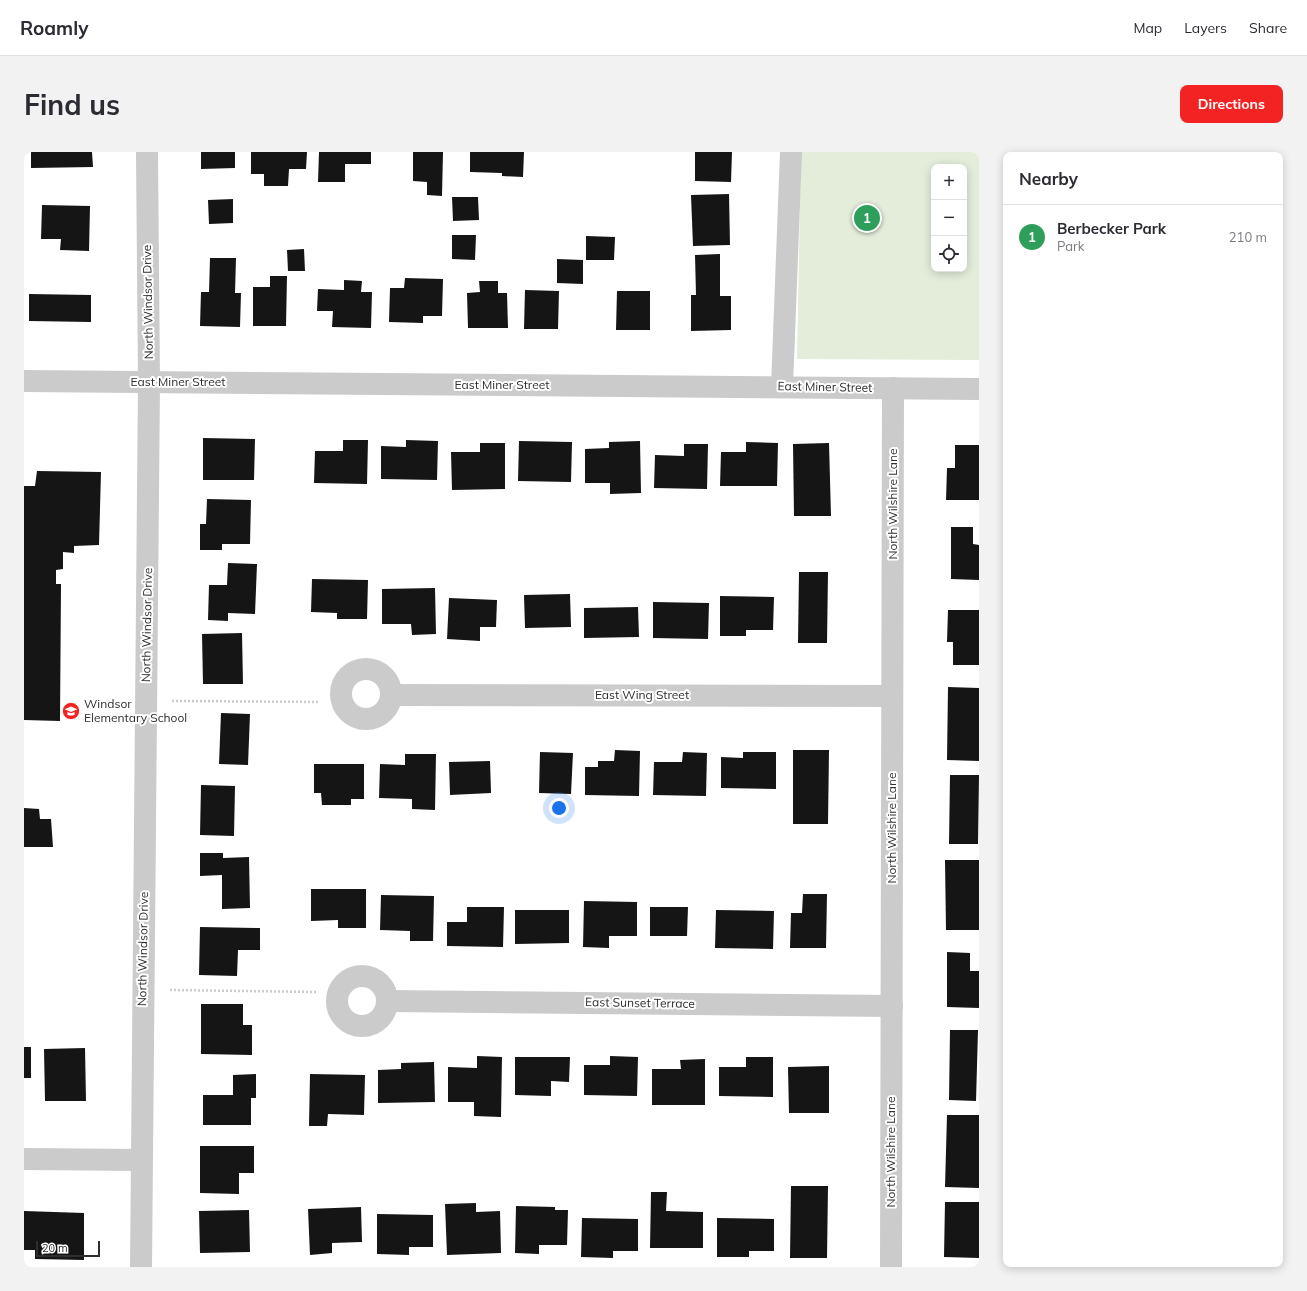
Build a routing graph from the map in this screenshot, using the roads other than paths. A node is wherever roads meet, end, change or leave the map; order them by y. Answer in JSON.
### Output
{"nodes":[{"id":1,"x":147,"y":152,"type":"edge"},
{"id":2,"x":791,"y":152,"type":"edge"},
{"id":3,"x":24,"y":381,"type":"edge"},
{"id":4,"x":149,"y":382,"type":"junction"},
{"id":5,"x":782,"y":387,"type":"junction"},
{"id":6,"x":894,"y":388,"type":"junction"},
{"id":7,"x":979,"y":389,"type":"edge"},
{"id":8,"x":391,"y":695,"type":"dead end"},
{"id":9,"x":892,"y":696,"type":"junction"},
{"id":10,"x":388,"y":1001,"type":"dead end"},
{"id":11,"x":892,"y":1006,"type":"junction"},
{"id":12,"x":24,"y":1159,"type":"edge"},
{"id":13,"x":142,"y":1160,"type":"junction"},
{"id":14,"x":141,"y":1267,"type":"edge"},
{"id":15,"x":891,"y":1267,"type":"edge"}],
"edges":[{"from":1,"to":4,"type":"street","name":"North Windsor Drive"},
{"from":2,"to":5,"type":"street"},
{"from":3,"to":4,"type":"street","name":"East Miner Street"},
{"from":4,"to":5,"type":"street","name":"East Miner Street"},
{"from":4,"to":13,"type":"street","name":"North Windsor Drive"},
{"from":5,"to":6,"type":"street","name":"East Miner Street"},
{"from":6,"to":7,"type":"street","name":"East Miner Street"},
{"from":6,"to":9,"type":"street","name":"North Wilshire Lane"},
{"from":8,"to":9,"type":"street","name":"East Wing Street"},
{"from":9,"to":11,"type":"street","name":"North Wilshire Lane"},
{"from":10,"to":11,"type":"street","name":"East Sunset Terrace"},
{"from":11,"to":15,"type":"street","name":"North Wilshire Lane"},
{"from":12,"to":13,"type":"street"},
{"from":13,"to":14,"type":"street","name":"North Windsor Drive"}]}
